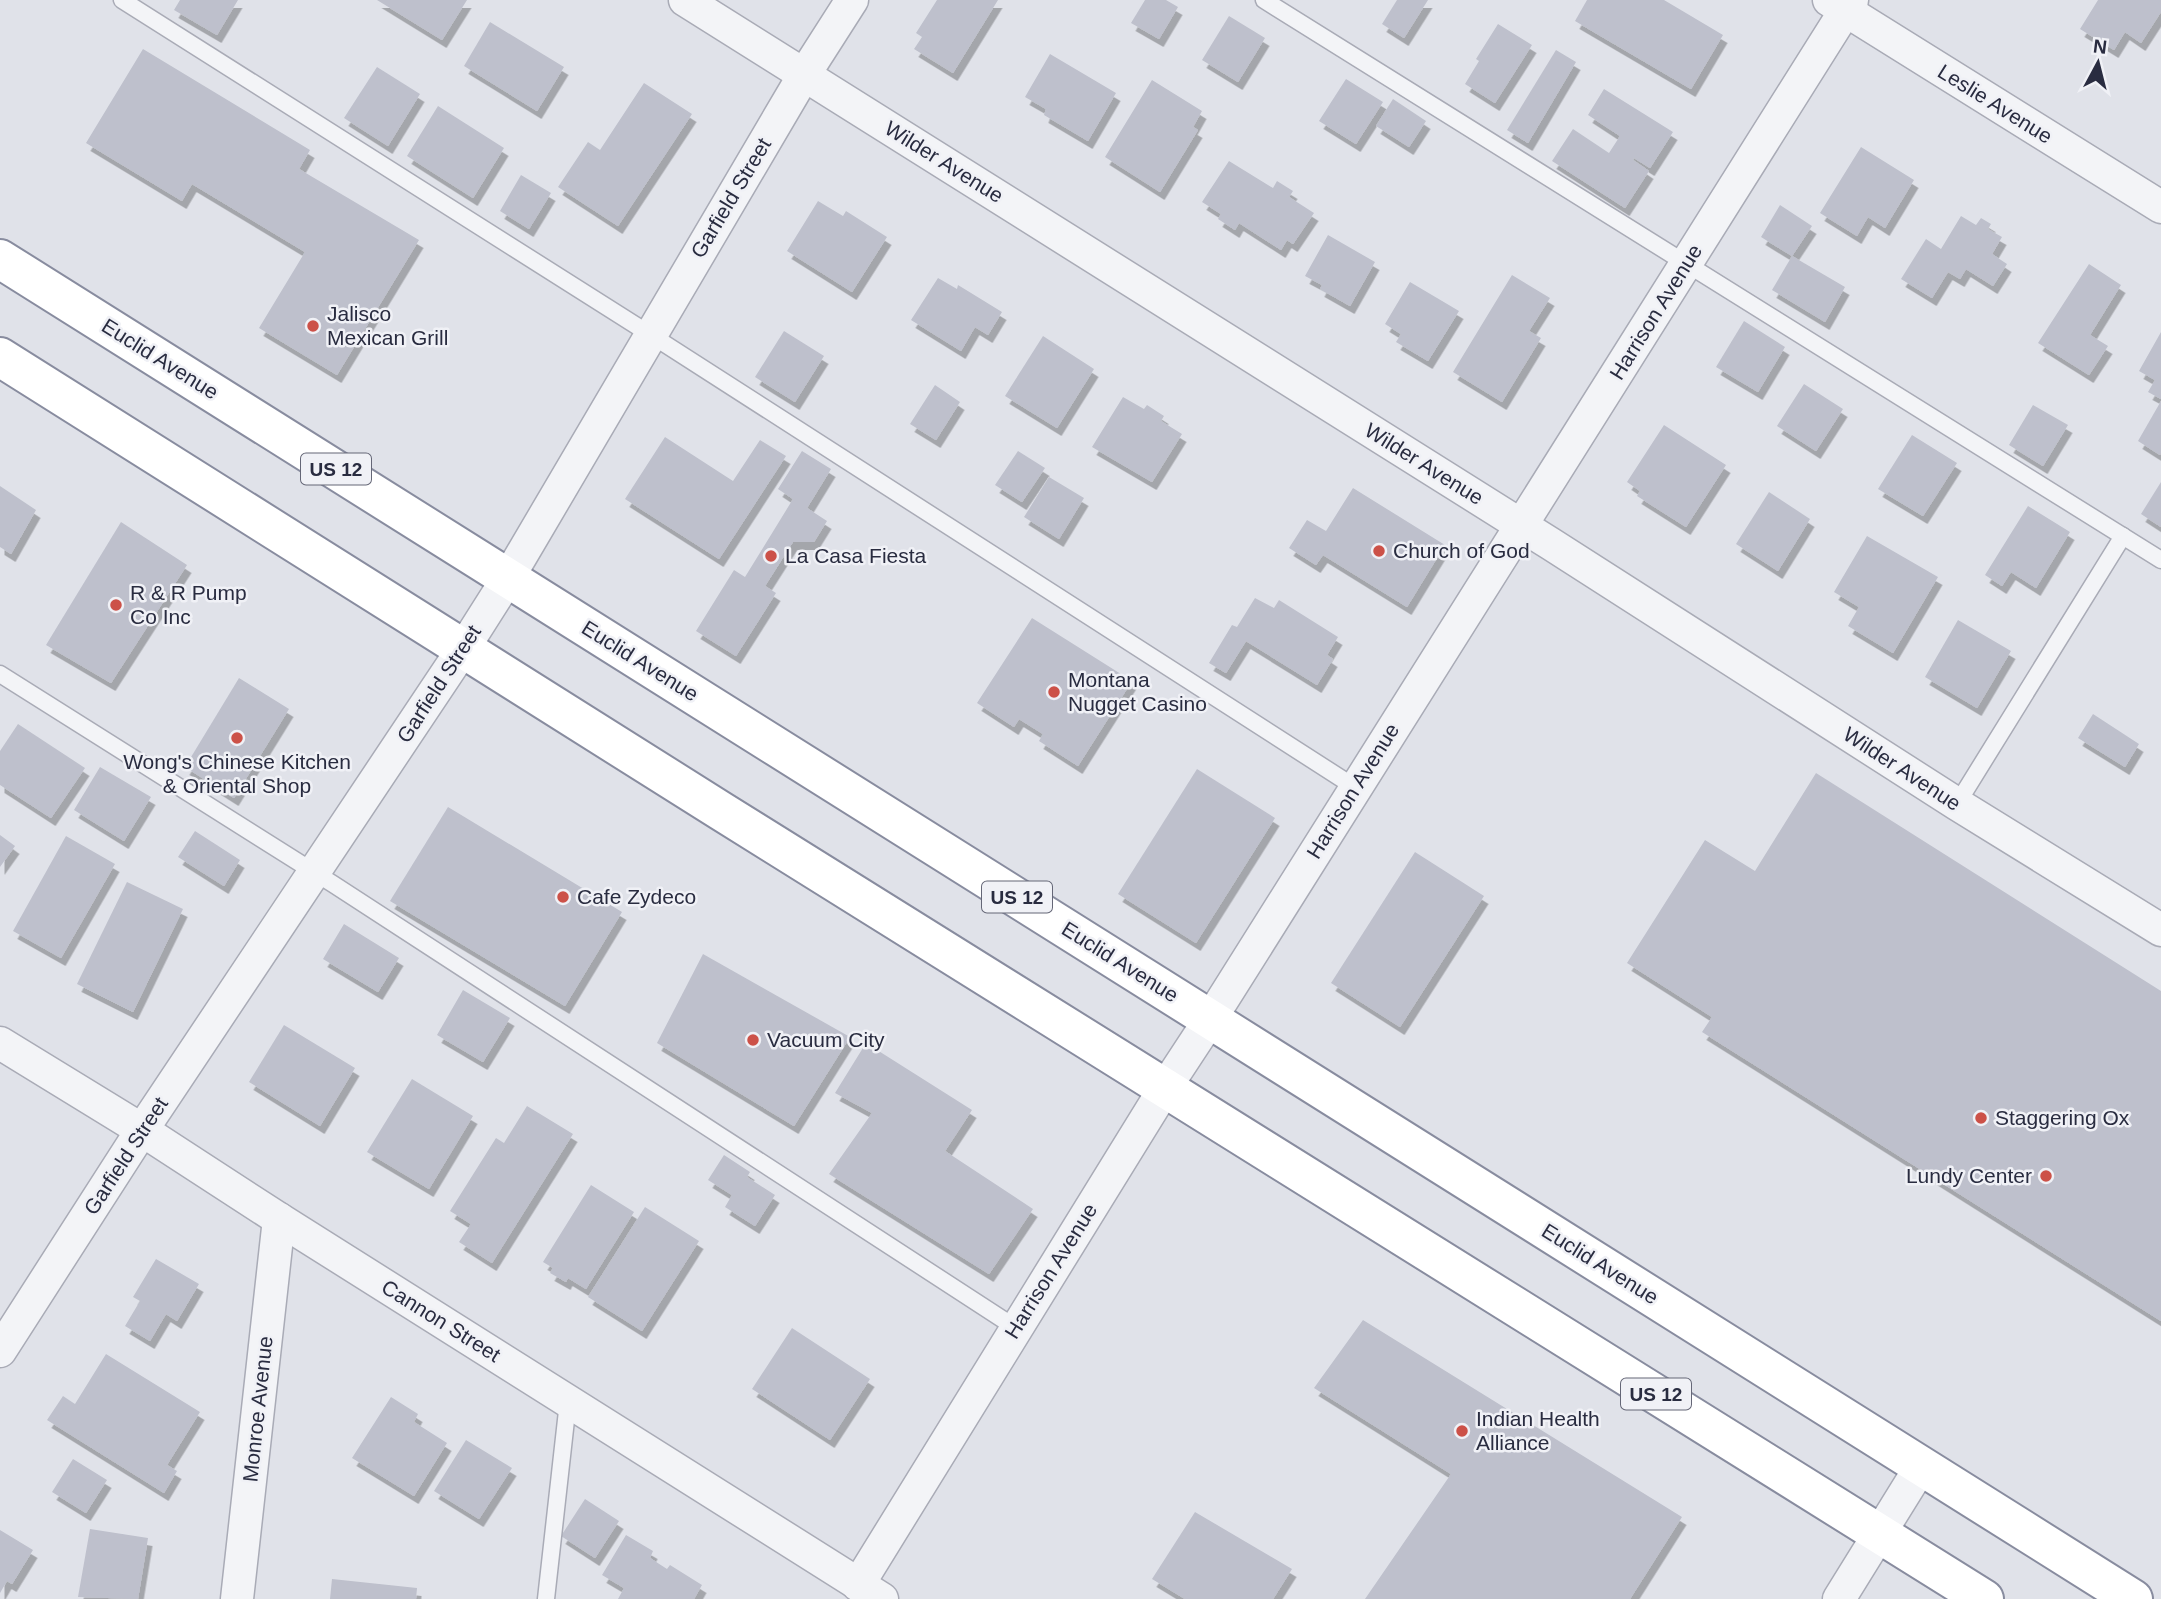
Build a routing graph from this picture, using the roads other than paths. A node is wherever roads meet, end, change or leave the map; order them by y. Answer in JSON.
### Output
{"nodes":[{"id":1,"x":122,"y":0,"type":"edge"},
{"id":2,"x":685,"y":0,"type":"edge"},
{"id":3,"x":852,"y":0,"type":"edge"},
{"id":4,"x":1264,"y":0,"type":"edge"},
{"id":5,"x":1842,"y":4,"type":"edge"},
{"id":6,"x":804,"y":75,"type":"junction"},
{"id":7,"x":2161,"y":207,"type":"edge"},
{"id":8,"x":0,"y":259,"type":"edge"},
{"id":9,"x":1685,"y":264,"type":"junction"},
{"id":10,"x":651,"y":335,"type":"junction"},
{"id":11,"x":0,"y":357,"type":"edge"},
{"id":12,"x":1521,"y":525,"type":"junction"},
{"id":13,"x":2123,"y":536,"type":"junction"},
{"id":14,"x":2161,"y":560,"type":"edge"},
{"id":15,"x":508,"y":578,"type":"junction"},
{"id":16,"x":463,"y":649,"type":"junction"},
{"id":17,"x":0,"y":674,"type":"edge"},
{"id":18,"x":1356,"y":788,"type":"junction"},
{"id":19,"x":1957,"y":804,"type":"junction"},
{"id":20,"x":314,"y":873,"type":"junction"},
{"id":21,"x":2161,"y":930,"type":"edge"},
{"id":22,"x":1211,"y":1018,"type":"junction"},
{"id":23,"x":0,"y":1043,"type":"edge"},
{"id":24,"x":1165,"y":1087,"type":"junction"},
{"id":25,"x":142,"y":1130,"type":"junction"},
{"id":26,"x":279,"y":1219,"type":"junction"},
{"id":27,"x":1016,"y":1328,"type":"junction"},
{"id":28,"x":0,"y":1351,"type":"edge"},
{"id":29,"x":568,"y":1402,"type":"junction"},
{"id":30,"x":1922,"y":1465,"type":"junction"},
{"id":31,"x":1879,"y":1534,"type":"junction"},
{"id":32,"x":870,"y":1592,"type":"edge"},
{"id":33,"x":237,"y":1599,"type":"edge"},
{"id":34,"x":546,"y":1599,"type":"edge"},
{"id":35,"x":1839,"y":1599,"type":"edge"},
{"id":36,"x":1984,"y":1599,"type":"edge"},
{"id":37,"x":2133,"y":1599,"type":"edge"}],
"edges":[{"from":1,"to":10,"type":"lane"},
{"from":2,"to":6,"type":"street","name":"Wilder Avenue"},
{"from":3,"to":6,"type":"street","name":"Garfield Street"},
{"from":4,"to":9,"type":"lane"},
{"from":5,"to":7,"type":"street","name":"Leslie Avenue"},
{"from":5,"to":9,"type":"street","name":"Harrison Avenue"},
{"from":6,"to":10,"type":"street","name":"Garfield Street"},
{"from":6,"to":12,"type":"street","name":"Wilder Avenue"},
{"from":8,"to":15,"type":"highway","name":"Euclid Avenue","number":"US 12"},
{"from":9,"to":12,"type":"street","name":"Harrison Avenue"},
{"from":9,"to":13,"type":"lane"},
{"from":10,"to":15,"type":"street","name":"Garfield Street"},
{"from":10,"to":18,"type":"lane"},
{"from":11,"to":16,"type":"highway","number":"US 12"},
{"from":12,"to":18,"type":"street","name":"Harrison Avenue"},
{"from":12,"to":19,"type":"street","name":"Wilder Avenue"},
{"from":13,"to":14,"type":"lane"},
{"from":13,"to":19,"type":"lane"},
{"from":15,"to":16,"type":"street","name":"Garfield Street"},
{"from":15,"to":22,"type":"highway","name":"Euclid Avenue","number":"US 12"},
{"from":16,"to":20,"type":"street","name":"Garfield Street"},
{"from":16,"to":24,"type":"highway","number":"US 12"},
{"from":17,"to":20,"type":"lane"},
{"from":18,"to":22,"type":"street","name":"Harrison Avenue"},
{"from":19,"to":21,"type":"street","name":"Wilder Avenue"},
{"from":20,"to":25,"type":"street","name":"Garfield Street"},
{"from":20,"to":27,"type":"lane"},
{"from":22,"to":24,"type":"street","name":"Harrison Avenue"},
{"from":22,"to":30,"type":"highway","name":"Euclid Avenue","number":"US 12"},
{"from":23,"to":25,"type":"street","name":"Cannon Street"},
{"from":24,"to":27,"type":"street","name":"Harrison Avenue"},
{"from":24,"to":31,"type":"highway","number":"US 12"},
{"from":25,"to":26,"type":"street","name":"Cannon Street"},
{"from":25,"to":28,"type":"street","name":"Garfield Street"},
{"from":26,"to":29,"type":"street","name":"Cannon Street"},
{"from":26,"to":33,"type":"street","name":"Monroe Avenue"},
{"from":27,"to":32,"type":"street","name":"Harrison Avenue"},
{"from":29,"to":32,"type":"street","name":"Cannon Street"},
{"from":29,"to":34,"type":"lane"},
{"from":30,"to":31,"type":"street"},
{"from":30,"to":37,"type":"highway","name":"Euclid Avenue","number":"US 12"},
{"from":31,"to":35,"type":"street"},
{"from":31,"to":36,"type":"highway","number":"US 12"}]}
